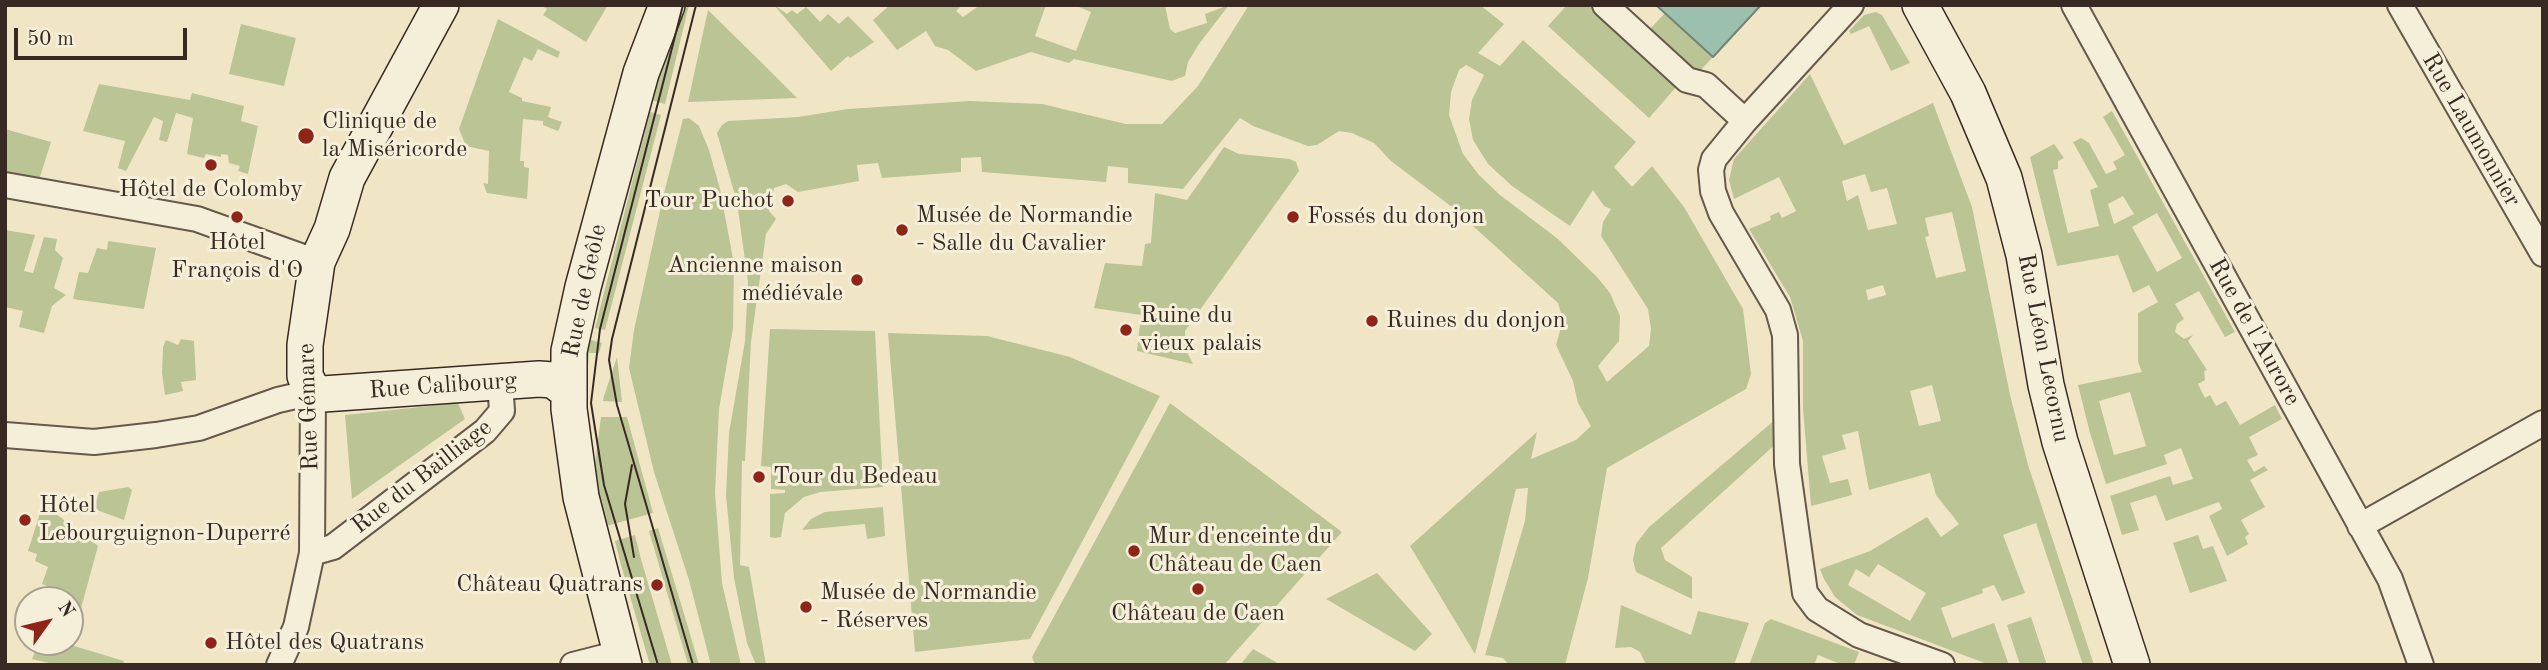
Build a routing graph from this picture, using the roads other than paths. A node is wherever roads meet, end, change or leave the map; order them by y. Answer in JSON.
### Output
{"nodes":[{"id":1,"x":441,"y":5,"type":"edge"},
{"id":2,"x":667,"y":5,"type":"edge"},
{"id":3,"x":1605,"y":5,"type":"edge"},
{"id":4,"x":1850,"y":5,"type":"edge"},
{"id":5,"x":1902,"y":5,"type":"edge"},
{"id":6,"x":1920,"y":5,"type":"edge"},
{"id":7,"x":2074,"y":5,"type":"edge"},
{"id":8,"x":2400,"y":5,"type":"edge"},
{"id":9,"x":1938,"y":39,"type":"junction"},
{"id":10,"x":1745,"y":121,"type":"junction"},
{"id":11,"x":5,"y":185,"type":"edge"},
{"id":12,"x":2543,"y":254,"type":"edge"},
{"id":13,"x":317,"y":262,"type":"junction"},
{"id":14,"x":500,"y":382,"type":"junction"},
{"id":15,"x":554,"y":386,"type":"junction"},
{"id":16,"x":313,"y":392,"type":"junction"},
{"id":17,"x":2543,"y":423,"type":"edge"},
{"id":18,"x":5,"y":435,"type":"edge"},
{"id":19,"x":2360,"y":526,"type":"junction"},
{"id":20,"x":312,"y":553,"type":"junction"},
{"id":21,"x":622,"y":659,"type":"edge"},
{"id":22,"x":279,"y":665,"type":"edge"},
{"id":23,"x":573,"y":665,"type":"edge"},
{"id":24,"x":1942,"y":665,"type":"edge"},
{"id":25,"x":2132,"y":665,"type":"edge"},
{"id":26,"x":2421,"y":665,"type":"edge"}],
"edges":[{"from":1,"to":13,"type":"main road","name":"Rue Gémare"},
{"from":2,"to":15,"type":"main road","name":"Rue de Geôle"},
{"from":3,"to":10,"type":"street"},
{"from":4,"to":10,"type":"street"},
{"from":5,"to":9,"type":"main road","name":"Rue Léon Lecornu"},
{"from":6,"to":9,"type":"main road","name":"Rue Léon Lecornu"},
{"from":7,"to":19,"type":"street","name":"Rue de l'Aurore"},
{"from":8,"to":12,"type":"street","name":"Rue Laumonnier"},
{"from":9,"to":25,"type":"main road","name":"Rue Léon Lecornu"},
{"from":10,"to":24,"type":"street"},
{"from":11,"to":13,"type":"street"},
{"from":13,"to":16,"type":"main road","name":"Rue Gémare"},
{"from":14,"to":15,"type":"main road","name":"Rue Calibourg"},
{"from":14,"to":16,"type":"main road","name":"Rue Calibourg"},
{"from":14,"to":20,"type":"street","name":"Rue du Bailliage"},
{"from":15,"to":21,"type":"main road","name":"Rue de Geôle"},
{"from":16,"to":18,"type":"street"},
{"from":16,"to":20,"type":"street","name":"Rue Gémare"},
{"from":17,"to":19,"type":"street"},
{"from":19,"to":26,"type":"street","name":"Rue de l'Aurore"},
{"from":20,"to":22,"type":"street","name":"Rue Gémare"},
{"from":21,"to":23,"type":"street"}]}
